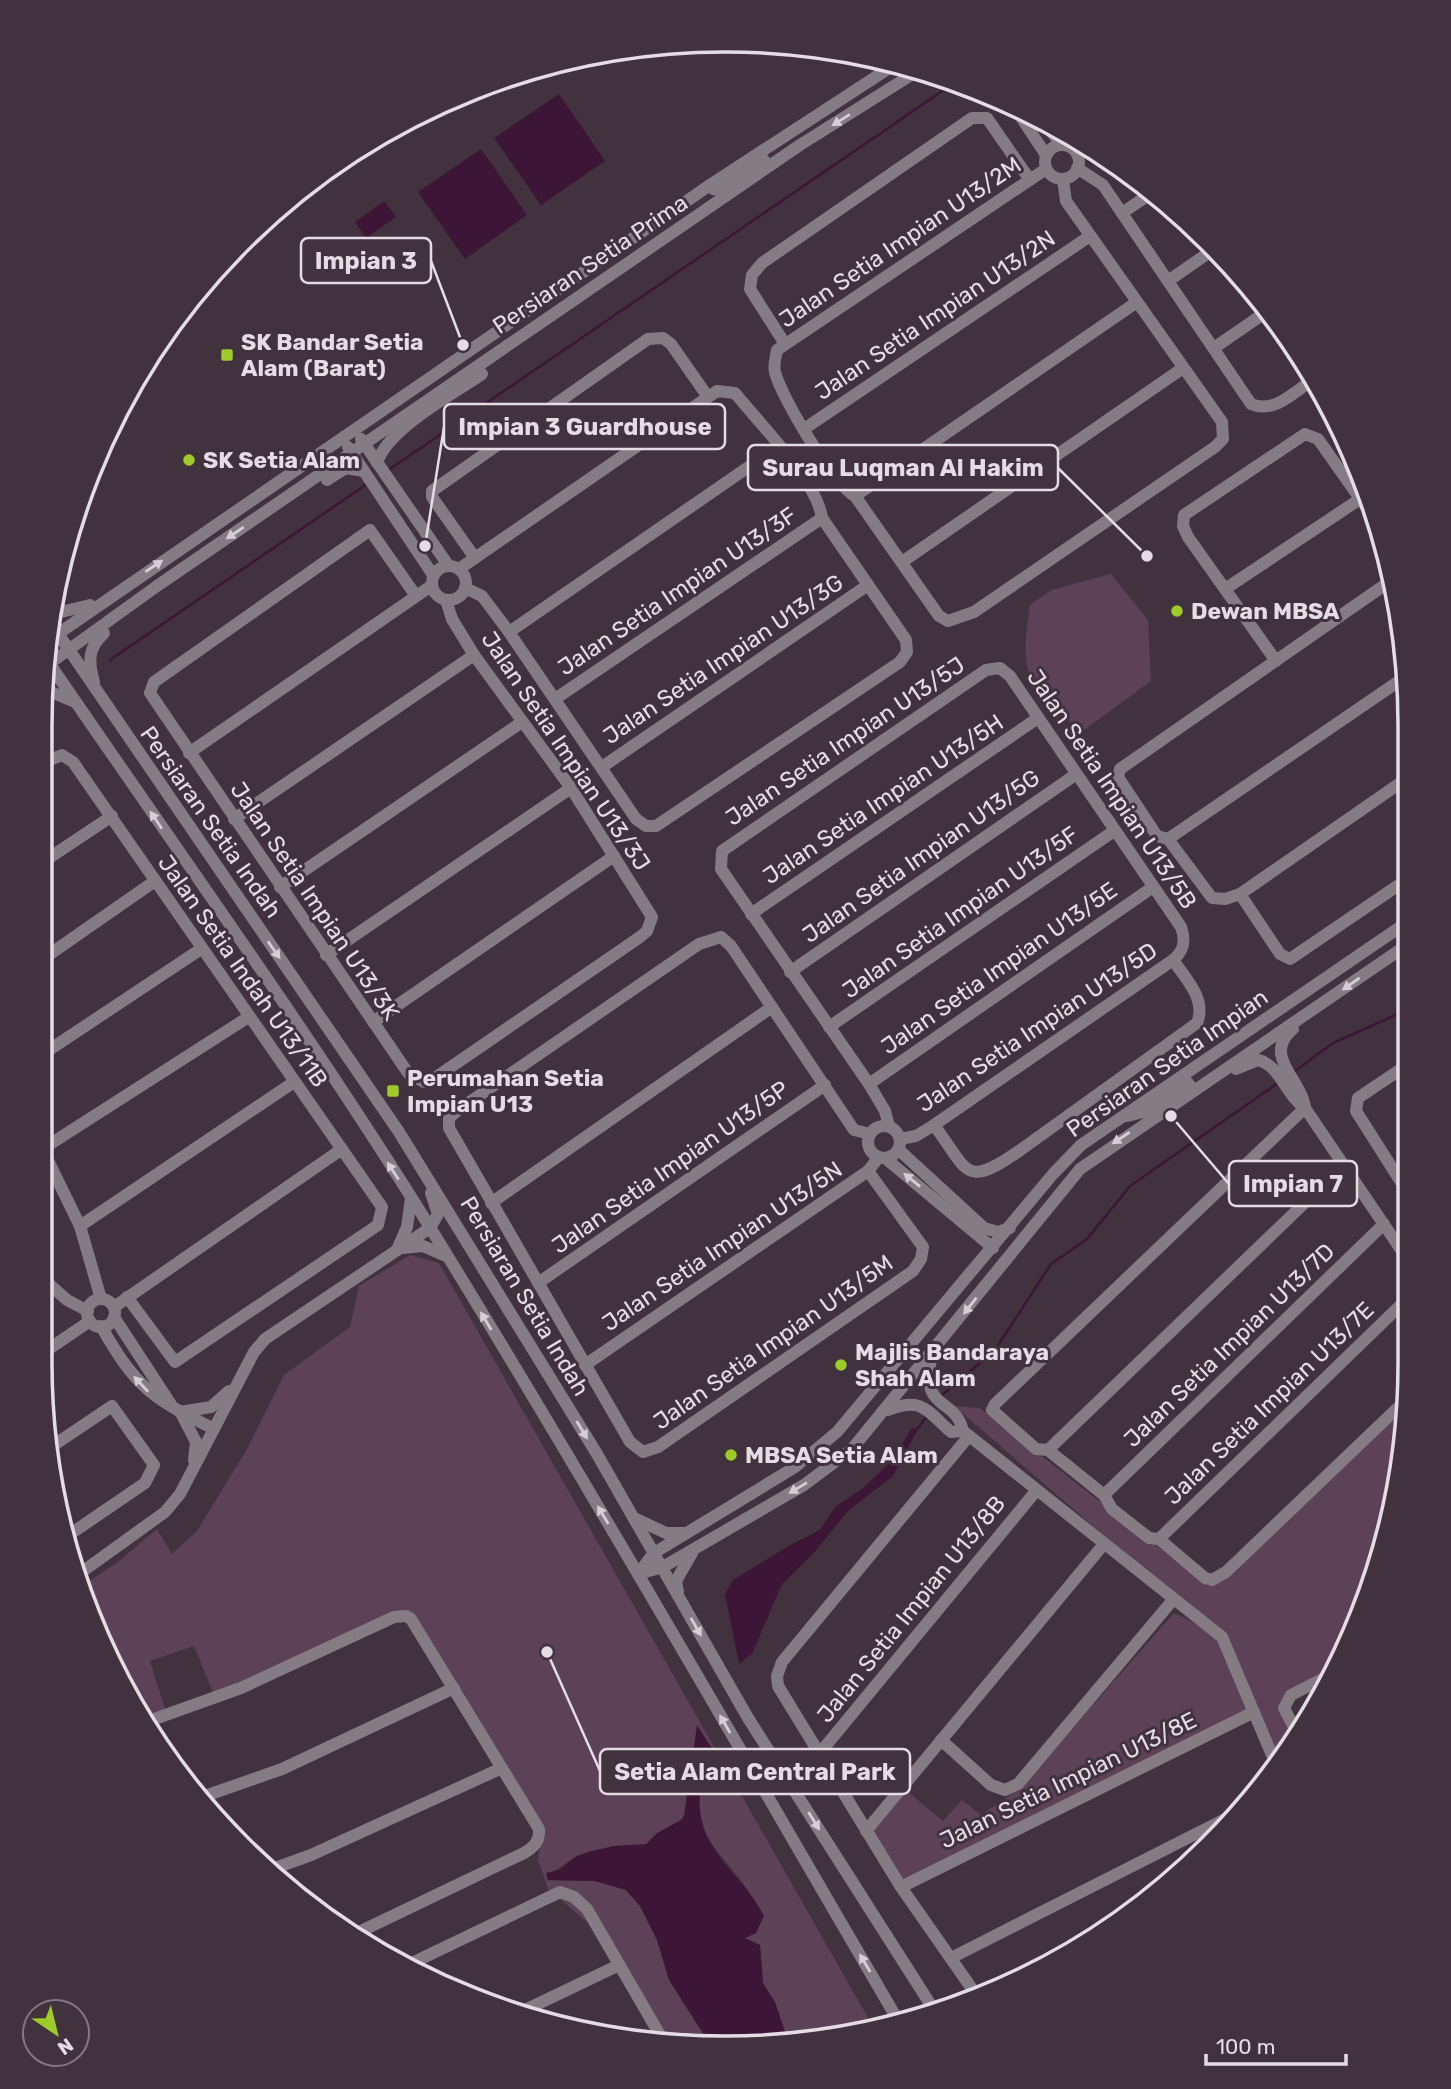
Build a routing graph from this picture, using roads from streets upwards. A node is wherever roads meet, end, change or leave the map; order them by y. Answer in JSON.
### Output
{"nodes":[{"id":1,"x":884,"y":71,"type":"edge"},
{"id":2,"x":908,"y":77,"type":"edge"},
{"id":3,"x":915,"y":80,"type":"edge"},
{"id":4,"x":869,"y":103,"type":"junction"},
{"id":5,"x":1030,"y":126,"type":"edge"},
{"id":6,"x":800,"y":145,"type":"junction"},
{"id":7,"x":1068,"y":146,"type":"edge"},
{"id":8,"x":1074,"y":151,"type":"edge"},
{"id":9,"x":1046,"y":162,"type":"junction"},
{"id":10,"x":1077,"y":168,"type":"junction"},
{"id":11,"x":1063,"y":179,"type":"junction"},
{"id":12,"x":1030,"y":180,"type":"junction"},
{"id":13,"x":710,"y":185,"type":"junction"},
{"id":14,"x":1143,"y":199,"type":"edge"},
{"id":15,"x":1122,"y":213,"type":"junction"},
{"id":16,"x":1090,"y":236,"type":"junction"},
{"id":17,"x":1206,"y":255,"type":"edge"},
{"id":18,"x":1168,"y":281,"type":"junction"},
{"id":19,"x":1137,"y":302,"type":"junction"},
{"id":20,"x":1259,"y":317,"type":"edge"},
{"id":21,"x":522,"y":337,"type":"junction"},
{"id":22,"x":781,"y":347,"type":"junction"},
{"id":23,"x":1213,"y":348,"type":"junction"},
{"id":24,"x":1183,"y":368,"type":"junction"},
{"id":25,"x":1305,"y":385,"type":"edge"},
{"id":26,"x":713,"y":394,"type":"junction"},
{"id":27,"x":804,"y":429,"type":"junction"},
{"id":28,"x":355,"y":430,"type":"junction"},
{"id":29,"x":342,"y":438,"type":"junction"},
{"id":30,"x":364,"y":444,"type":"junction"},
{"id":31,"x":779,"y":446,"type":"junction"},
{"id":32,"x":352,"y":453,"type":"junction"},
{"id":33,"x":377,"y":463,"type":"junction"},
{"id":34,"x":364,"y":471,"type":"junction"},
{"id":35,"x":855,"y":496,"type":"junction"},
{"id":36,"x":1358,"y":496,"type":"edge"},
{"id":37,"x":1361,"y":504,"type":"edge"},
{"id":38,"x":264,"y":514,"type":"junction"},
{"id":39,"x":822,"y":518,"type":"junction"},
{"id":40,"x":475,"y":558,"type":"junction"},
{"id":41,"x":902,"y":562,"type":"junction"},
{"id":42,"x":454,"y":567,"type":"junction"},
{"id":43,"x":432,"y":580,"type":"junction"},
{"id":44,"x":868,"y":585,"type":"junction"},
{"id":45,"x":1384,"y":585,"type":"edge"},
{"id":46,"x":157,"y":586,"type":"junction"},
{"id":47,"x":465,"y":588,"type":"junction"},
{"id":48,"x":1225,"y":589,"type":"junction"},
{"id":49,"x":116,"y":592,"type":"junction"},
{"id":50,"x":416,"y":596,"type":"junction"},
{"id":51,"x":446,"y":600,"type":"junction"},
{"id":52,"x":62,"y":612,"type":"edge"},
{"id":53,"x":509,"y":632,"type":"junction"},
{"id":54,"x":59,"y":633,"type":"edge"},
{"id":55,"x":58,"y":641,"type":"edge"},
{"id":56,"x":69,"y":651,"type":"junction"},
{"id":57,"x":474,"y":655,"type":"junction"},
{"id":58,"x":56,"y":658,"type":"edge"},
{"id":59,"x":1276,"y":661,"type":"junction"},
{"id":60,"x":1000,"y":668,"type":"joint"},
{"id":61,"x":55,"y":674,"type":"edge"},
{"id":62,"x":1397,"y":682,"type":"edge"},
{"id":63,"x":97,"y":692,"type":"junction"},
{"id":64,"x":53,"y":693,"type":"edge"},
{"id":65,"x":555,"y":699,"type":"junction"},
{"id":66,"x":75,"y":702,"type":"junction"},
{"id":67,"x":1038,"y":718,"type":"junction"},
{"id":68,"x":522,"y":722,"type":"junction"},
{"id":69,"x":188,"y":753,"type":"junction"},
{"id":70,"x":52,"y":759,"type":"edge"},
{"id":71,"x":602,"y":767,"type":"junction"},
{"id":72,"x":1075,"y":775,"type":"junction"},
{"id":73,"x":1398,"y":785,"type":"edge"},
{"id":74,"x":571,"y":788,"type":"junction"},
{"id":75,"x":112,"y":816,"type":"junction"},
{"id":76,"x":234,"y":819,"type":"junction"},
{"id":77,"x":1114,"y":831,"type":"junction"},
{"id":78,"x":1168,"y":839,"type":"junction"},
{"id":79,"x":52,"y":856,"type":"edge"},
{"id":80,"x":614,"y":856,"type":"junction"},
{"id":81,"x":155,"y":881,"type":"junction"},
{"id":82,"x":1398,"y":885,"type":"edge"},
{"id":83,"x":280,"y":887,"type":"junction"},
{"id":84,"x":1153,"y":887,"type":"junction"},
{"id":85,"x":1240,"y":894,"type":"junction"},
{"id":86,"x":751,"y":914,"type":"junction"},
{"id":87,"x":1398,"y":928,"type":"edge"},
{"id":88,"x":1185,"y":937,"type":"joint"},
{"id":89,"x":201,"y":949,"type":"junction"},
{"id":90,"x":1398,"y":951,"type":"edge"},
{"id":91,"x":52,"y":953,"type":"edge"},
{"id":92,"x":327,"y":955,"type":"junction"},
{"id":93,"x":1173,"y":960,"type":"junction"},
{"id":94,"x":790,"y":972,"type":"junction"},
{"id":95,"x":1328,"y":999,"type":"junction"},
{"id":96,"x":772,"y":1007,"type":"junction"},
{"id":97,"x":247,"y":1018,"type":"junction"},
{"id":98,"x":373,"y":1022,"type":"junction"},
{"id":99,"x":829,"y":1027,"type":"junction"},
{"id":100,"x":52,"y":1048,"type":"edge"},
{"id":101,"x":1280,"y":1070,"type":"junction"},
{"id":102,"x":1398,"y":1071,"type":"edge"},
{"id":103,"x":408,"y":1073,"type":"joint"},
{"id":104,"x":294,"y":1082,"type":"junction"},
{"id":105,"x":869,"y":1084,"type":"junction"},
{"id":106,"x":825,"y":1085,"type":"junction"},
{"id":107,"x":1201,"y":1085,"type":"junction"},
{"id":108,"x":1188,"y":1093,"type":"junction"},
{"id":109,"x":1305,"y":1108,"type":"junction"},
{"id":110,"x":1120,"y":1118,"type":"junction"},
{"id":111,"x":934,"y":1125,"type":"junction"},
{"id":112,"x":889,"y":1126,"type":"junction"},
{"id":113,"x":399,"y":1132,"type":"junction"},
{"id":114,"x":870,"y":1134,"type":"junction"},
{"id":115,"x":52,"y":1140,"type":"edge"},
{"id":116,"x":899,"y":1144,"type":"junction"},
{"id":117,"x":342,"y":1149,"type":"junction"},
{"id":118,"x":882,"y":1157,"type":"junction"},
{"id":119,"x":1344,"y":1165,"type":"junction"},
{"id":120,"x":52,"y":1167,"type":"edge"},
{"id":121,"x":1398,"y":1168,"type":"edge"},
{"id":122,"x":868,"y":1171,"type":"junction"},
{"id":123,"x":1063,"y":1189,"type":"junction"},
{"id":124,"x":411,"y":1198,"type":"junction"},
{"id":125,"x":491,"y":1203,"type":"junction"},
{"id":126,"x":950,"y":1203,"type":"junction"},
{"id":127,"x":1384,"y":1224,"type":"junction"},
{"id":128,"x":80,"y":1226,"type":"junction"},
{"id":129,"x":1012,"y":1227,"type":"junction"},
{"id":130,"x":430,"y":1228,"type":"junction"},
{"id":131,"x":975,"y":1234,"type":"junction"},
{"id":132,"x":1398,"y":1245,"type":"edge"},
{"id":133,"x":993,"y":1248,"type":"junction"},
{"id":134,"x":396,"y":1250,"type":"junction"},
{"id":135,"x":447,"y":1257,"type":"junction"},
{"id":136,"x":978,"y":1266,"type":"junction"},
{"id":137,"x":538,"y":1283,"type":"junction"},
{"id":138,"x":52,"y":1287,"type":"edge"},
{"id":139,"x":127,"y":1297,"type":"junction"},
{"id":140,"x":101,"y":1299,"type":"junction"},
{"id":141,"x":1398,"y":1308,"type":"edge"},
{"id":142,"x":114,"y":1312,"type":"junction"},
{"id":143,"x":93,"y":1319,"type":"junction"},
{"id":144,"x":52,"y":1347,"type":"edge"},
{"id":145,"x":931,"y":1356,"type":"junction"},
{"id":146,"x":585,"y":1365,"type":"junction"},
{"id":147,"x":237,"y":1383,"type":"junction"},
{"id":148,"x":176,"y":1409,"type":"junction"},
{"id":149,"x":1397,"y":1409,"type":"edge"},
{"id":150,"x":885,"y":1411,"type":"junction"},
{"id":151,"x":214,"y":1429,"type":"junction"},
{"id":152,"x":966,"y":1434,"type":"junction"},
{"id":153,"x":57,"y":1443,"type":"edge"},
{"id":154,"x":1048,"y":1450,"type":"junction"},
{"id":155,"x":191,"y":1474,"type":"junction"},
{"id":156,"x":1036,"y":1491,"type":"junction"},
{"id":157,"x":1104,"y":1495,"type":"junction"},
{"id":158,"x":634,"y":1518,"type":"junction"},
{"id":159,"x":73,"y":1531,"type":"edge"},
{"id":160,"x":688,"y":1533,"type":"junction"},
{"id":161,"x":1159,"y":1539,"type":"junction"},
{"id":162,"x":1104,"y":1544,"type":"junction"},
{"id":163,"x":697,"y":1547,"type":"junction"},
{"id":164,"x":654,"y":1553,"type":"junction"},
{"id":165,"x":663,"y":1567,"type":"junction"},
{"id":166,"x":85,"y":1570,"type":"edge"},
{"id":167,"x":638,"y":1574,"type":"junction"},
{"id":168,"x":678,"y":1594,"type":"junction"},
{"id":169,"x":1172,"y":1601,"type":"junction"},
{"id":170,"x":1318,"y":1681,"type":"edge"},
{"id":171,"x":454,"y":1688,"type":"junction"},
{"id":172,"x":1254,"y":1712,"type":"junction"},
{"id":173,"x":155,"y":1719,"type":"edge"},
{"id":174,"x":1293,"y":1725,"type":"edge"},
{"id":175,"x":941,"y":1740,"type":"junction"},
{"id":176,"x":819,"y":1754,"type":"junction"},
{"id":177,"x":1272,"y":1754,"type":"edge"},
{"id":178,"x":502,"y":1768,"type":"junction"},
{"id":179,"x":210,"y":1794,"type":"edge"},
{"id":180,"x":1214,"y":1825,"type":"edge"},
{"id":181,"x":866,"y":1830,"type":"junction"},
{"id":182,"x":279,"y":1867,"type":"edge"},
{"id":183,"x":901,"y":1887,"type":"junction"},
{"id":184,"x":363,"y":1930,"type":"edge"},
{"id":185,"x":951,"y":1958,"type":"junction"},
{"id":186,"x":417,"y":1961,"type":"edge"},
{"id":187,"x":619,"y":1965,"type":"junction"},
{"id":188,"x":972,"y":1989,"type":"edge"},
{"id":189,"x":931,"y":2005,"type":"edge"},
{"id":190,"x":530,"y":2008,"type":"edge"},
{"id":191,"x":895,"y":2015,"type":"edge"},
{"id":192,"x":659,"y":2033,"type":"edge"}],
"edges":[{"from":1,"to":13,"type":"street","name":"Persiaran Setia Prima"},
{"from":2,"to":4,"type":"street","name":"Persiaran Setia Prima"},
{"from":3,"to":4,"type":"street"},
{"from":4,"to":6,"type":"street","name":"Persiaran Setia Prima","one_way":true},
{"from":5,"to":9,"type":"street"},
{"from":6,"to":13,"type":"street"},
{"from":6,"to":21,"type":"street","name":"Persiaran Setia Prima"},
{"from":7,"to":9,"type":"street"},
{"from":8,"to":10,"type":"street"},
{"from":9,"to":11,"type":"street"},
{"from":9,"to":12,"type":"street","name":"Jalan Setia Impian U13/2M"},
{"from":10,"to":11,"type":"street"},
{"from":10,"to":15,"type":"street"},
{"from":11,"to":16,"type":"street"},
{"from":12,"to":22,"type":"street","name":"Jalan Setia Impian U13/2M"},
{"from":12,"to":22,"type":"street"},
{"from":13,"to":28,"type":"street","name":"Persiaran Setia Prima"},
{"from":14,"to":15,"type":"street"},
{"from":15,"to":18,"type":"street"},
{"from":16,"to":19,"type":"street"},
{"from":16,"to":27,"type":"street","name":"Jalan Setia Impian U13/2N"},
{"from":17,"to":18,"type":"street"},
{"from":18,"to":23,"type":"street"},
{"from":19,"to":24,"type":"street"},
{"from":19,"to":35,"type":"street"},
{"from":20,"to":23,"type":"street"},
{"from":21,"to":30,"type":"street","name":"Persiaran Setia Prima"},
{"from":21,"to":33,"type":"street"},
{"from":22,"to":27,"type":"street"},
{"from":23,"to":25,"type":"street"},
{"from":24,"to":41,"type":"street"},
{"from":24,"to":41,"type":"street"},
{"from":26,"to":31,"type":"street"},
{"from":26,"to":40,"type":"street"},
{"from":26,"to":40,"type":"street"},
{"from":27,"to":35,"type":"street"},
{"from":28,"to":29,"type":"street","name":"Persiaran Setia Prima"},
{"from":28,"to":30,"type":"street"},
{"from":29,"to":32,"type":"street"},
{"from":49,"to":29,"type":"street","name":"Persiaran Setia Prima","one_way":true},
{"from":30,"to":32,"type":"street","name":"Persiaran Setia Prima"},
{"from":30,"to":33,"type":"street"},
{"from":31,"to":39,"type":"street"},
{"from":31,"to":53,"type":"street"},
{"from":32,"to":34,"type":"street"},
{"from":32,"to":38,"type":"street","name":"Persiaran Setia Prima"},
{"from":33,"to":42,"type":"street"},
{"from":34,"to":38,"type":"street"},
{"from":34,"to":43,"type":"street"},
{"from":35,"to":41,"type":"street"},
{"from":36,"to":48,"type":"street"},
{"from":37,"to":48,"type":"street"},
{"from":38,"to":46,"type":"street","name":"Persiaran Setia Prima","one_way":true},
{"from":39,"to":44,"type":"street"},
{"from":39,"to":65,"type":"street","name":"Jalan Setia Impian U13/3F"},
{"from":40,"to":42,"type":"street"},
{"from":42,"to":43,"type":"street"},
{"from":42,"to":47,"type":"street"},
{"from":43,"to":50,"type":"street"},
{"from":43,"to":51,"type":"street"},
{"from":44,"to":71,"type":"street","name":"Jalan Setia Impian U13/3G"},
{"from":44,"to":71,"type":"street"},
{"from":45,"to":59,"type":"street"},
{"from":46,"to":56,"type":"street","name":"Persiaran Setia Prima"},
{"from":46,"to":63,"type":"street"},
{"from":47,"to":51,"type":"street"},
{"from":47,"to":53,"type":"street"},
{"from":48,"to":59,"type":"street"},
{"from":49,"to":52,"type":"street"},
{"from":49,"to":54,"type":"street","name":"Persiaran Setia Prima"},
{"from":50,"to":69,"type":"street"},
{"from":50,"to":69,"type":"street","name":"Jalan Setia Impian U13/3K"},
{"from":51,"to":57,"type":"street","name":"Jalan Setia Impian U13/3J"},
{"from":53,"to":65,"type":"street"},
{"from":55,"to":56,"type":"street","name":"Persiaran Setia Indah"},
{"from":56,"to":58,"type":"street","name":"Persiaran Setia Prima"},
{"from":56,"to":63,"type":"street","name":"Persiaran Setia Indah"},
{"from":57,"to":68,"type":"street","name":"Jalan Setia Impian U13/3J"},
{"from":57,"to":76,"type":"street"},
{"from":59,"to":78,"type":"street"},
{"from":60,"to":67,"type":"street","name":"Jalan Setia Impian U13/5B"},
{"from":60,"to":86,"type":"street","name":"Jalan Setia Impian U13/5J"},
{"from":61,"to":66,"type":"street","name":"Persiaran Setia Indah"},
{"from":62,"to":78,"type":"street"},
{"from":63,"to":113,"type":"street","name":"Persiaran Setia Indah","one_way":true},
{"from":64,"to":66,"type":"street"},
{"from":65,"to":71,"type":"street"},
{"from":124,"to":66,"type":"street","name":"Persiaran Setia Indah","one_way":true},
{"from":67,"to":72,"type":"street","name":"Jalan Setia Impian U13/5B"},
{"from":67,"to":86,"type":"street","name":"Jalan Setia Impian U13/5H"},
{"from":68,"to":74,"type":"street","name":"Jalan Setia Impian U13/3J"},
{"from":68,"to":83,"type":"street"},
{"from":69,"to":76,"type":"street","name":"Jalan Setia Impian U13/3K"},
{"from":70,"to":75,"type":"street","name":"Jalan Setia Indah U13/11B"},
{"from":72,"to":77,"type":"street","name":"Jalan Setia Impian U13/5B"},
{"from":72,"to":94,"type":"street","name":"Jalan Setia Impian U13/5G"},
{"from":73,"to":85,"type":"street"},
{"from":74,"to":80,"type":"street","name":"Jalan Setia Impian U13/3J"},
{"from":74,"to":92,"type":"street"},
{"from":75,"to":79,"type":"street"},
{"from":75,"to":81,"type":"street","name":"Jalan Setia Indah U13/11B"},
{"from":76,"to":83,"type":"street","name":"Jalan Setia Impian U13/3K"},
{"from":77,"to":84,"type":"street","name":"Jalan Setia Impian U13/5B"},
{"from":77,"to":99,"type":"street","name":"Jalan Setia Impian U13/5F"},
{"from":78,"to":85,"type":"street"},
{"from":80,"to":98,"type":"street"},
{"from":80,"to":103,"type":"street","name":"Jalan Setia Impian U13/3J"},
{"from":81,"to":89,"type":"street","name":"Jalan Setia Indah U13/11B"},
{"from":81,"to":91,"type":"street"},
{"from":82,"to":85,"type":"street"},
{"from":83,"to":92,"type":"street","name":"Jalan Setia Impian U13/3K"},
{"from":84,"to":88,"type":"street","name":"Jalan Setia Impian U13/5B"},
{"from":84,"to":105,"type":"street","name":"Jalan Setia Impian U13/5E"},
{"from":86,"to":94,"type":"street"},
{"from":87,"to":110,"type":"street","name":"Persiaran Setia Impian"},
{"from":88,"to":93,"type":"street","name":"Jalan Setia Impian U13/5D"},
{"from":89,"to":97,"type":"street","name":"Jalan Setia Indah U13/11B"},
{"from":89,"to":100,"type":"street"},
{"from":90,"to":95,"type":"street","name":"Persiaran Setia Impian","one_way":true},
{"from":92,"to":98,"type":"street","name":"Jalan Setia Impian U13/3K"},
{"from":93,"to":111,"type":"street","name":"Jalan Setia Impian U13/5D"},
{"from":93,"to":111,"type":"street"},
{"from":94,"to":99,"type":"street"},
{"from":95,"to":101,"type":"street"},
{"from":95,"to":107,"type":"street","name":"Persiaran Setia Impian"},
{"from":96,"to":106,"type":"street"},
{"from":96,"to":125,"type":"street"},
{"from":96,"to":125,"type":"street"},
{"from":97,"to":104,"type":"street","name":"Jalan Setia Indah U13/11B"},
{"from":97,"to":115,"type":"street"},
{"from":98,"to":103,"type":"street","name":"Jalan Setia Impian U13/3K"},
{"from":99,"to":105,"type":"street"},
{"from":101,"to":107,"type":"street"},
{"from":101,"to":109,"type":"street"},
{"from":102,"to":121,"type":"street"},
{"from":104,"to":117,"type":"street","name":"Jalan Setia Indah U13/11B"},
{"from":104,"to":128,"type":"street"},
{"from":105,"to":112,"type":"street"},
{"from":106,"to":114,"type":"street"},
{"from":106,"to":137,"type":"street","name":"Jalan Setia Impian U13/5P"},
{"from":107,"to":108,"type":"street","name":"Persiaran Setia Impian"},
{"from":108,"to":110,"type":"street"},
{"from":108,"to":123,"type":"street","name":"Persiaran Setia Impian","one_way":true},
{"from":109,"to":119,"type":"street"},
{"from":109,"to":154,"type":"street"},
{"from":110,"to":129,"type":"street","name":"Persiaran Setia Impian"},
{"from":111,"to":116,"type":"street","name":"Jalan Setia Impian U13/5D"},
{"from":112,"to":114,"type":"street"},
{"from":112,"to":116,"type":"street"},
{"from":113,"to":130,"type":"street"},
{"from":113,"to":158,"type":"street","name":"Persiaran Setia Indah","one_way":true},
{"from":114,"to":118,"type":"street"},
{"from":116,"to":118,"type":"street"},
{"from":116,"to":126,"type":"street"},
{"from":117,"to":139,"type":"street"},
{"from":117,"to":139,"type":"street","name":"Jalan Setia Indah U13/11B"},
{"from":118,"to":122,"type":"street","name":"Jalan Setia Impian U13/5N"},
{"from":126,"to":118,"type":"street","one_way":true},
{"from":119,"to":127,"type":"street"},
{"from":119,"to":154,"type":"street"},
{"from":120,"to":128,"type":"street"},
{"from":122,"to":146,"type":"street","name":"Jalan Setia Impian U13/5N"},
{"from":122,"to":146,"type":"street","name":"Jalan Setia Impian U13/5M"},
{"from":123,"to":133,"type":"street"},
{"from":123,"to":145,"type":"street","name":"Persiaran Setia Impian","one_way":true},
{"from":124,"to":130,"type":"street","name":"Persiaran Setia Indah"},
{"from":124,"to":134,"type":"street"},
{"from":125,"to":137,"type":"street"},
{"from":126,"to":129,"type":"street"},
{"from":126,"to":131,"type":"street"},
{"from":127,"to":132,"type":"street"},
{"from":127,"to":157,"type":"street","name":"Jalan Setia Impian U13/7D"},
{"from":128,"to":140,"type":"street"},
{"from":129,"to":133,"type":"street","name":"Persiaran Setia Impian"},
{"from":130,"to":134,"type":"street"},
{"from":130,"to":135,"type":"street","name":"Persiaran Setia Indah"},
{"from":131,"to":133,"type":"street"},
{"from":131,"to":136,"type":"street"},
{"from":133,"to":136,"type":"street","name":"Persiaran Setia Impian"},
{"from":134,"to":135,"type":"street"},
{"from":134,"to":147,"type":"street"},
{"from":167,"to":135,"type":"street","name":"Persiaran Setia Indah","one_way":true},
{"from":136,"to":160,"type":"street","name":"Persiaran Setia Impian"},
{"from":137,"to":146,"type":"street"},
{"from":138,"to":143,"type":"street"},
{"from":139,"to":142,"type":"street"},
{"from":140,"to":142,"type":"street"},
{"from":140,"to":143,"type":"street"},
{"from":141,"to":161,"type":"street","name":"Jalan Setia Impian U13/7E"},
{"from":142,"to":143,"type":"street"},
{"from":142,"to":148,"type":"street"},
{"from":143,"to":144,"type":"street"},
{"from":148,"to":143,"type":"street","one_way":true},
{"from":145,"to":150,"type":"street","name":"Persiaran Setia Impian"},
{"from":145,"to":152,"type":"street"},
{"from":147,"to":148,"type":"street"},
{"from":147,"to":151,"type":"street"},
{"from":148,"to":151,"type":"street"},
{"from":148,"to":155,"type":"street"},
{"from":149,"to":161,"type":"street"},
{"from":150,"to":152,"type":"street"},
{"from":150,"to":163,"type":"street","name":"Persiaran Setia Impian","one_way":true},
{"from":151,"to":155,"type":"street"},
{"from":152,"to":156,"type":"street"},
{"from":152,"to":176,"type":"street"},
{"from":153,"to":159,"type":"street"},
{"from":154,"to":157,"type":"street"},
{"from":155,"to":166,"type":"street"},
{"from":156,"to":162,"type":"street"},
{"from":156,"to":176,"type":"street","name":"Jalan Setia Impian U13/8B"},
{"from":157,"to":161,"type":"street"},
{"from":158,"to":160,"type":"street"},
{"from":158,"to":164,"type":"street","name":"Persiaran Setia Indah"},
{"from":160,"to":164,"type":"street","name":"Persiaran Setia Impian"},
{"from":162,"to":169,"type":"street"},
{"from":162,"to":175,"type":"street"},
{"from":163,"to":165,"type":"street","name":"Persiaran Setia Impian"},
{"from":163,"to":168,"type":"street"},
{"from":164,"to":165,"type":"street","name":"Persiaran Setia Indah"},
{"from":164,"to":167,"type":"street","name":"Persiaran Setia Impian"},
{"from":165,"to":167,"type":"street","name":"Persiaran Setia Impian"},
{"from":165,"to":168,"type":"street","name":"Persiaran Setia Indah"},
{"from":191,"to":167,"type":"street","name":"Persiaran Setia Indah","one_way":true},
{"from":168,"to":189,"type":"street","name":"Persiaran Setia Indah","one_way":true},
{"from":169,"to":172,"type":"street"},
{"from":169,"to":175,"type":"street"},
{"from":170,"to":174,"type":"street"},
{"from":171,"to":173,"type":"street"},
{"from":171,"to":178,"type":"street"},
{"from":171,"to":179,"type":"street"},
{"from":172,"to":177,"type":"street"},
{"from":172,"to":183,"type":"street","name":"Jalan Setia Impian U13/8E"},
{"from":175,"to":181,"type":"street"},
{"from":176,"to":181,"type":"street"},
{"from":178,"to":182,"type":"street"},
{"from":178,"to":184,"type":"street"},
{"from":180,"to":185,"type":"street"},
{"from":181,"to":183,"type":"street"},
{"from":183,"to":185,"type":"street"},
{"from":185,"to":188,"type":"street"},
{"from":186,"to":187,"type":"street"},
{"from":187,"to":190,"type":"street"},
{"from":187,"to":192,"type":"street"}]}
